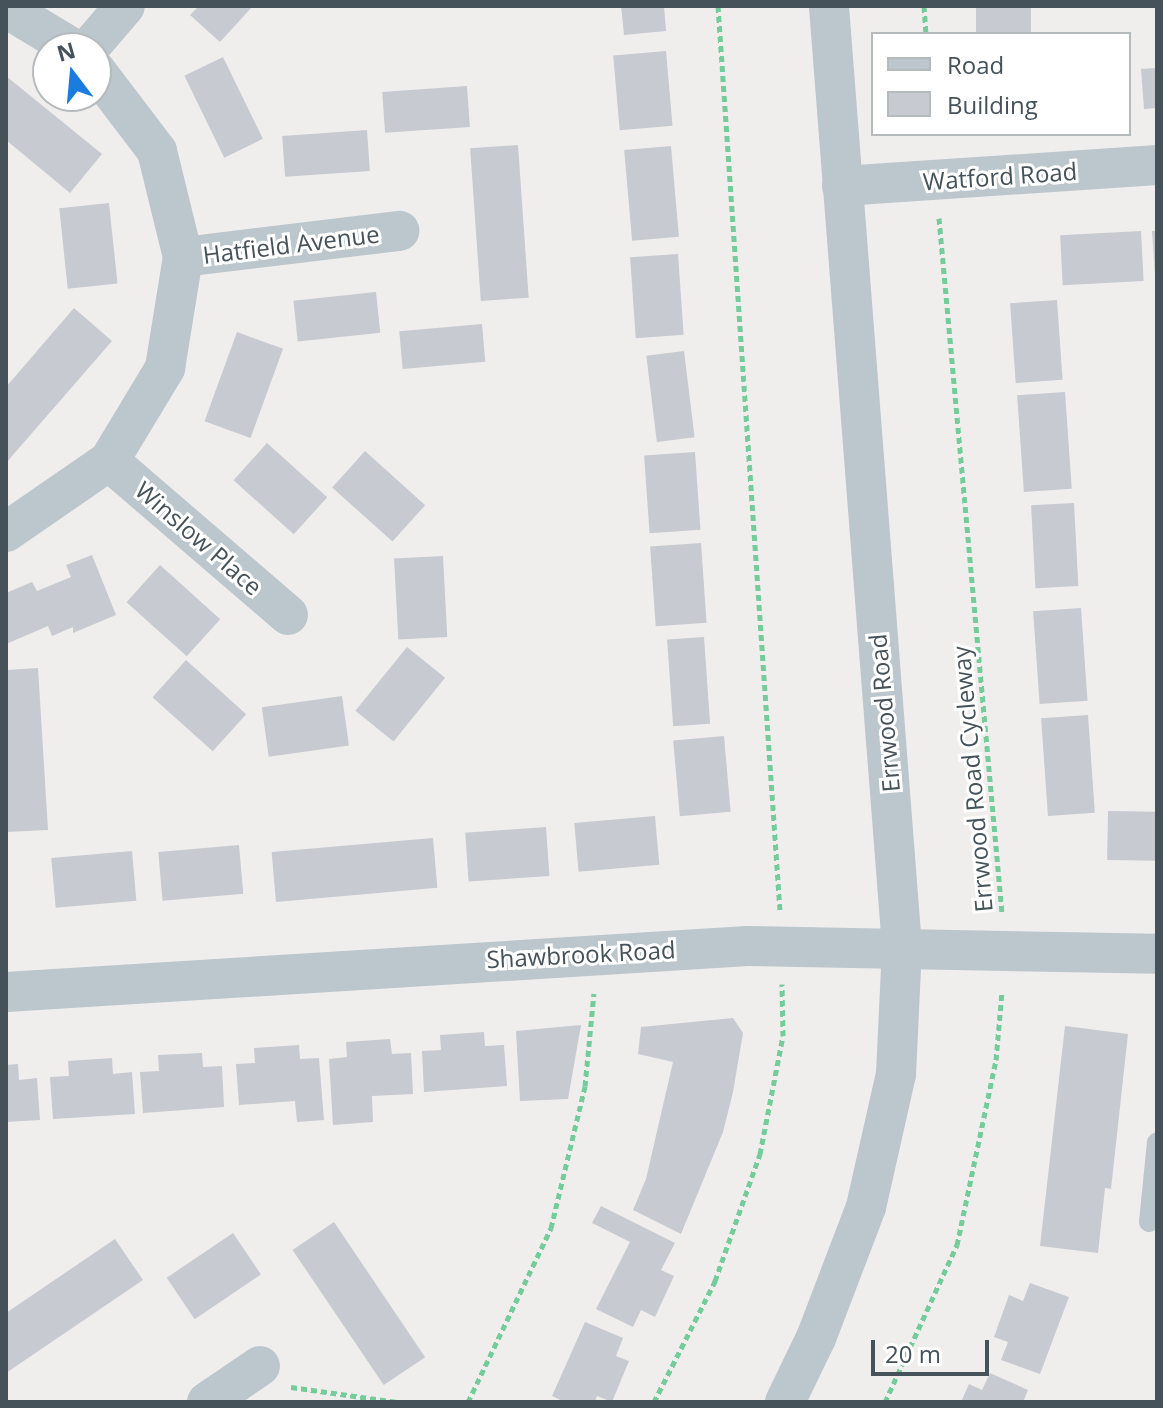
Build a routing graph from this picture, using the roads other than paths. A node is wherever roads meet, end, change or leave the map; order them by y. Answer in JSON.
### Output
{"nodes":[{"id":1,"x":125,"y":6,"type":"edge"},
{"id":2,"x":829,"y":6,"type":"edge"},
{"id":3,"x":6,"y":8,"type":"edge"},
{"id":4,"x":46,"y":32,"type":"edge"},
{"id":5,"x":103,"y":32,"type":"edge"},
{"id":6,"x":112,"y":92,"type":"edge"},
{"id":7,"x":1157,"y":165,"type":"edge"},
{"id":8,"x":842,"y":186,"type":"junction"},
{"id":9,"x":399,"y":231,"type":"dead end"},
{"id":10,"x":183,"y":257,"type":"junction"},
{"id":11,"x":109,"y":461,"type":"junction"},
{"id":12,"x":6,"y":532,"type":"edge"},
{"id":13,"x":288,"y":615,"type":"dead end"},
{"id":14,"x":902,"y":947,"type":"junction"},
{"id":15,"x":1157,"y":954,"type":"edge"},
{"id":16,"x":6,"y":992,"type":"edge"},
{"id":17,"x":1157,"y":1142,"type":"edge"},
{"id":18,"x":1149,"y":1222,"type":"dead end"},
{"id":19,"x":260,"y":1366,"type":"road end"},
{"id":20,"x":207,"y":1402,"type":"edge"},
{"id":21,"x":785,"y":1402,"type":"edge"}],
"edges":[{"from":1,"to":5,"type":"street"},
{"from":2,"to":8,"type":"street","name":"Errwood Road"},
{"from":3,"to":4,"type":"street"},
{"from":6,"to":10,"type":"street"},
{"from":7,"to":8,"type":"street","name":"Watford Road"},
{"from":8,"to":14,"type":"street","name":"Errwood Road"},
{"from":9,"to":10,"type":"street","name":"Hatfield Avenue"},
{"from":10,"to":11,"type":"street"},
{"from":11,"to":12,"type":"street"},
{"from":11,"to":13,"type":"street","name":"Winslow Place"},
{"from":14,"to":15,"type":"street","name":"Shawbrook Road"},
{"from":14,"to":16,"type":"street","name":"Shawbrook Road"},
{"from":14,"to":21,"type":"street","name":"Errwood Road"},
{"from":17,"to":18,"type":"lane"},
{"from":19,"to":20,"type":"street"}]}
